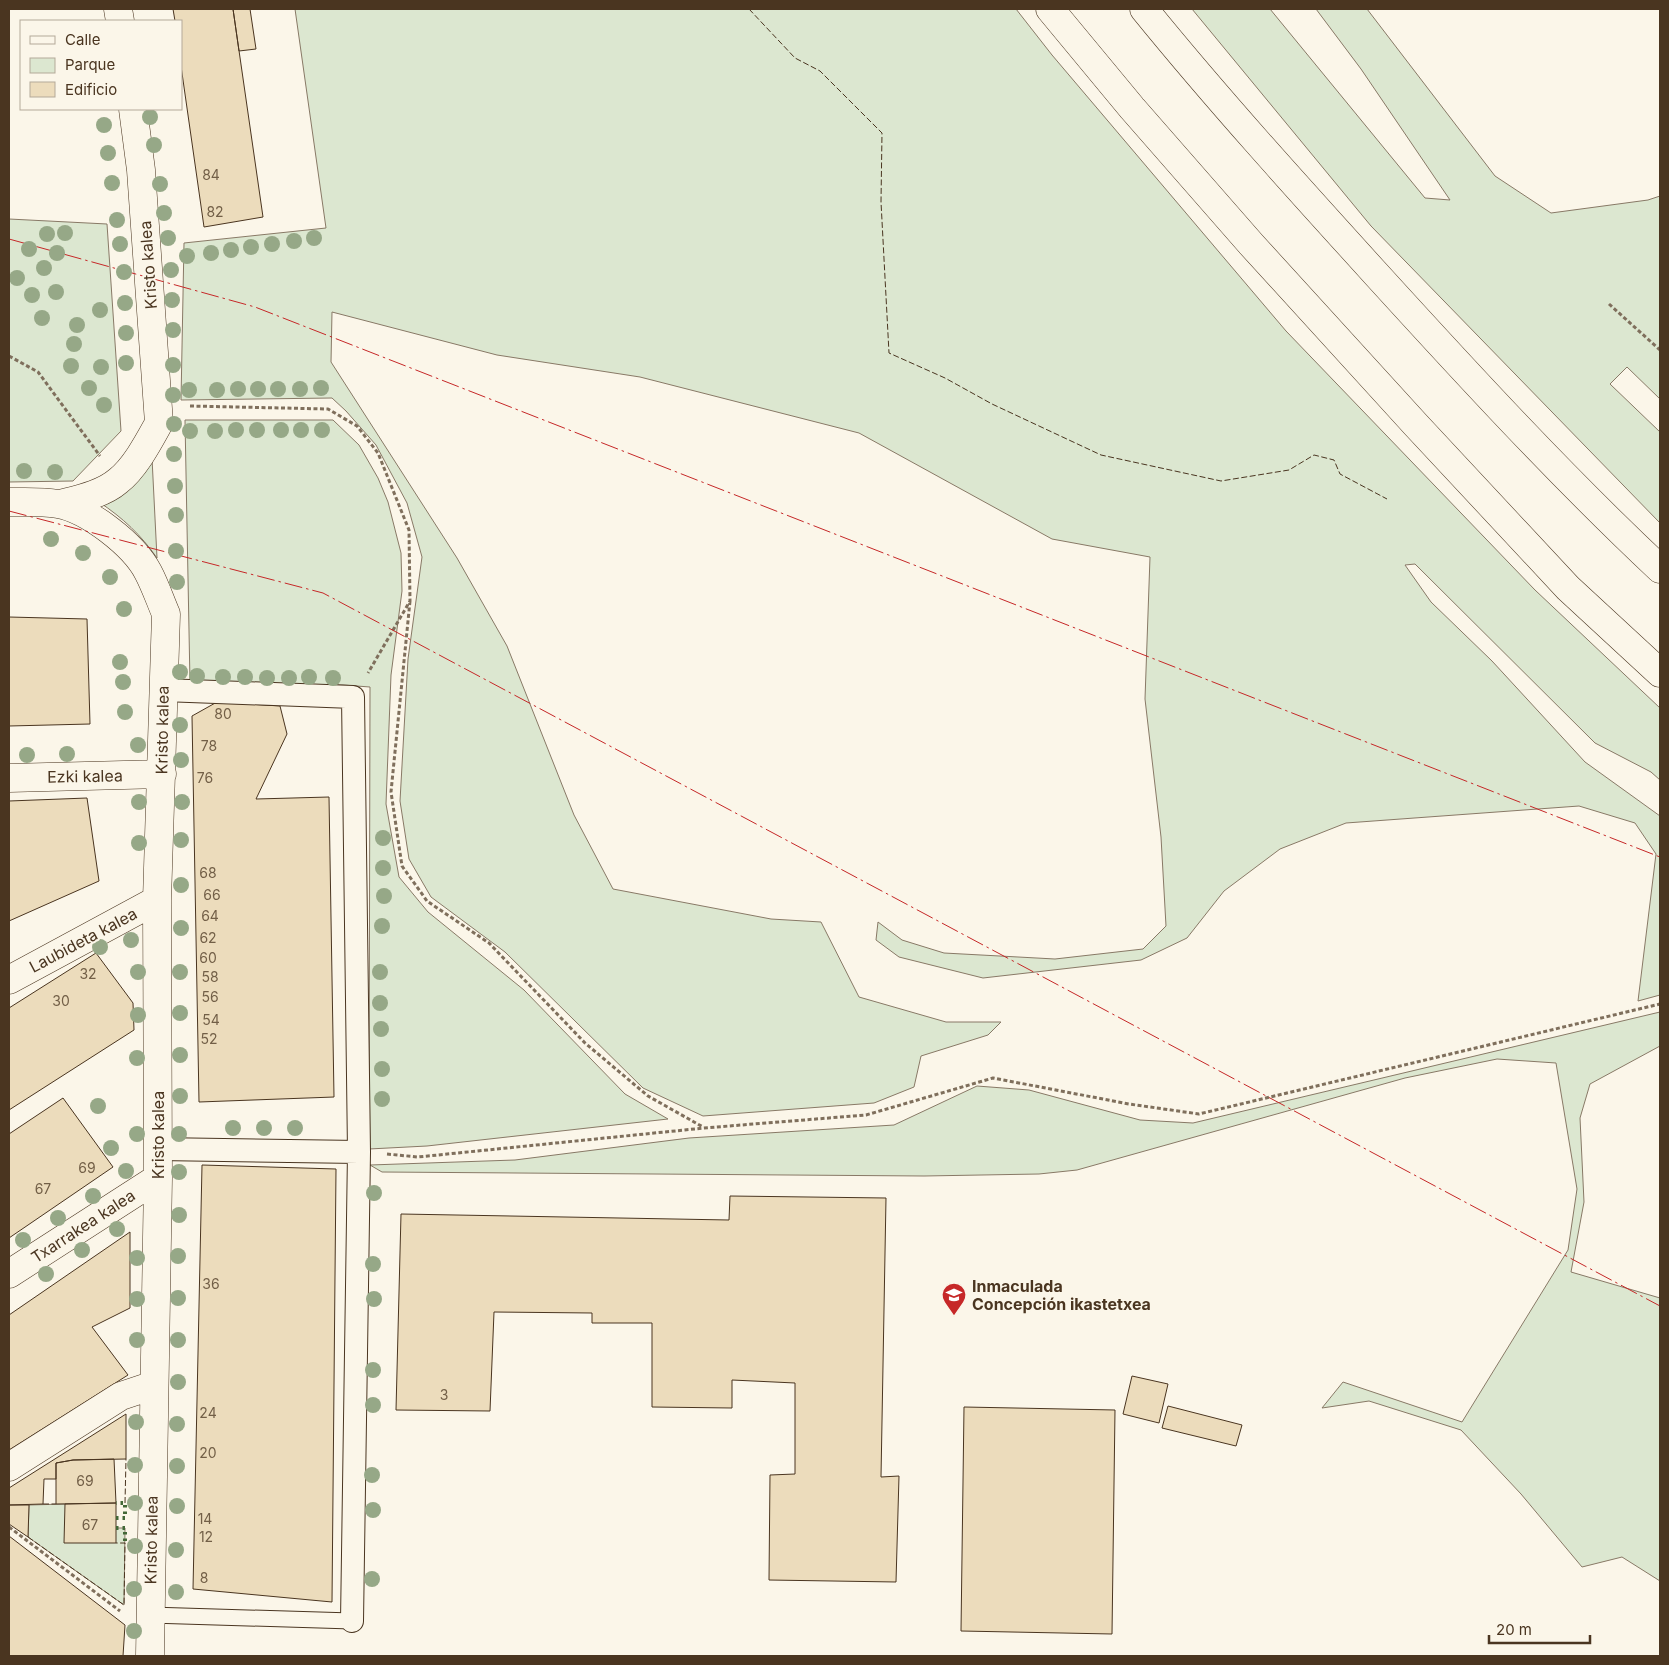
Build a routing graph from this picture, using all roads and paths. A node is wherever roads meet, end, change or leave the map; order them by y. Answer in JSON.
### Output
{"nodes":[{"id":1,"x":1050,"y":9,"type":"edge"},
{"id":2,"x":1144,"y":9,"type":"edge"},
{"id":3,"x":133,"y":110,"type":"edge"},
{"id":4,"x":1609,"y":304,"type":"dead end"},
{"id":5,"x":1660,"y":350,"type":"edge"},
{"id":6,"x":9,"y":356,"type":"edge"},
{"id":7,"x":158,"y":414,"type":"junction"},
{"id":8,"x":118,"y":481,"type":"junction"},
{"id":9,"x":9,"y":502,"type":"edge"},
{"id":10,"x":60,"y":504,"type":"junction"},
{"id":11,"x":1660,"y":569,"type":"edge"},
{"id":12,"x":410,"y":601,"type":"junction"},
{"id":13,"x":1660,"y":673,"type":"edge"},
{"id":14,"x":163,"y":690,"type":"junction"},
{"id":15,"x":353,"y":697,"type":"junction"},
{"id":16,"x":162,"y":774,"type":"junction"},
{"id":17,"x":9,"y":778,"type":"edge"},
{"id":18,"x":157,"y":900,"type":"junction"},
{"id":19,"x":9,"y":980,"type":"edge"},
{"id":20,"x":1660,"y":1004,"type":"edge"},
{"id":21,"x":704,"y":1128,"type":"junction"},
{"id":22,"x":158,"y":1149,"type":"junction"},
{"id":23,"x":359,"y":1152,"type":"junction"},
{"id":24,"x":158,"y":1178,"type":"junction"},
{"id":25,"x":9,"y":1274,"type":"edge"},
{"id":26,"x":154,"y":1385,"type":"junction"},
{"id":27,"x":9,"y":1466,"type":"edge"},
{"id":28,"x":9,"y":1527,"type":"edge"},
{"id":29,"x":123,"y":1613,"type":"dead end"},
{"id":30,"x":150,"y":1615,"type":"junction"},
{"id":31,"x":352,"y":1621,"type":"joint"},
{"id":32,"x":150,"y":1656,"type":"edge"}],
"edges":[{"from":1,"to":13,"type":"main road"},
{"from":2,"to":11,"type":"main road"},
{"from":3,"to":7,"type":"main road","name":"Kristo kalea"},
{"from":4,"to":5,"type":"path"},
{"from":6,"to":8,"type":"path"},
{"from":7,"to":8,"type":"main road"},
{"from":7,"to":12,"type":"path"},
{"from":8,"to":10,"type":"main road"},
{"from":9,"to":10,"type":"main road"},
{"from":10,"to":14,"type":"main road","name":"Kristo kalea"},
{"from":12,"to":15,"type":"path"},
{"from":12,"to":21,"type":"path"},
{"from":14,"to":15,"type":"street"},
{"from":14,"to":16,"type":"main road","name":"Kristo kalea"},
{"from":15,"to":23,"type":"street"},
{"from":16,"to":17,"type":"main road","name":"Ezki kalea"},
{"from":16,"to":18,"type":"main road","name":"Kristo kalea"},
{"from":18,"to":19,"type":"main road","name":"Laubideta kalea"},
{"from":18,"to":22,"type":"main road","name":"Kristo kalea"},
{"from":20,"to":21,"type":"path"},
{"from":21,"to":23,"type":"path"},
{"from":22,"to":23,"type":"street"},
{"from":22,"to":24,"type":"main road","name":"Kristo kalea"},
{"from":23,"to":31,"type":"street"},
{"from":24,"to":25,"type":"main road","name":"Txarrakea kalea"},
{"from":24,"to":26,"type":"main road","name":"Kristo kalea"},
{"from":26,"to":27,"type":"main road"},
{"from":26,"to":30,"type":"main road","name":"Kristo kalea"},
{"from":28,"to":29,"type":"path"},
{"from":30,"to":31,"type":"lane"},
{"from":30,"to":32,"type":"main road","name":"Kristo kalea"}]}
